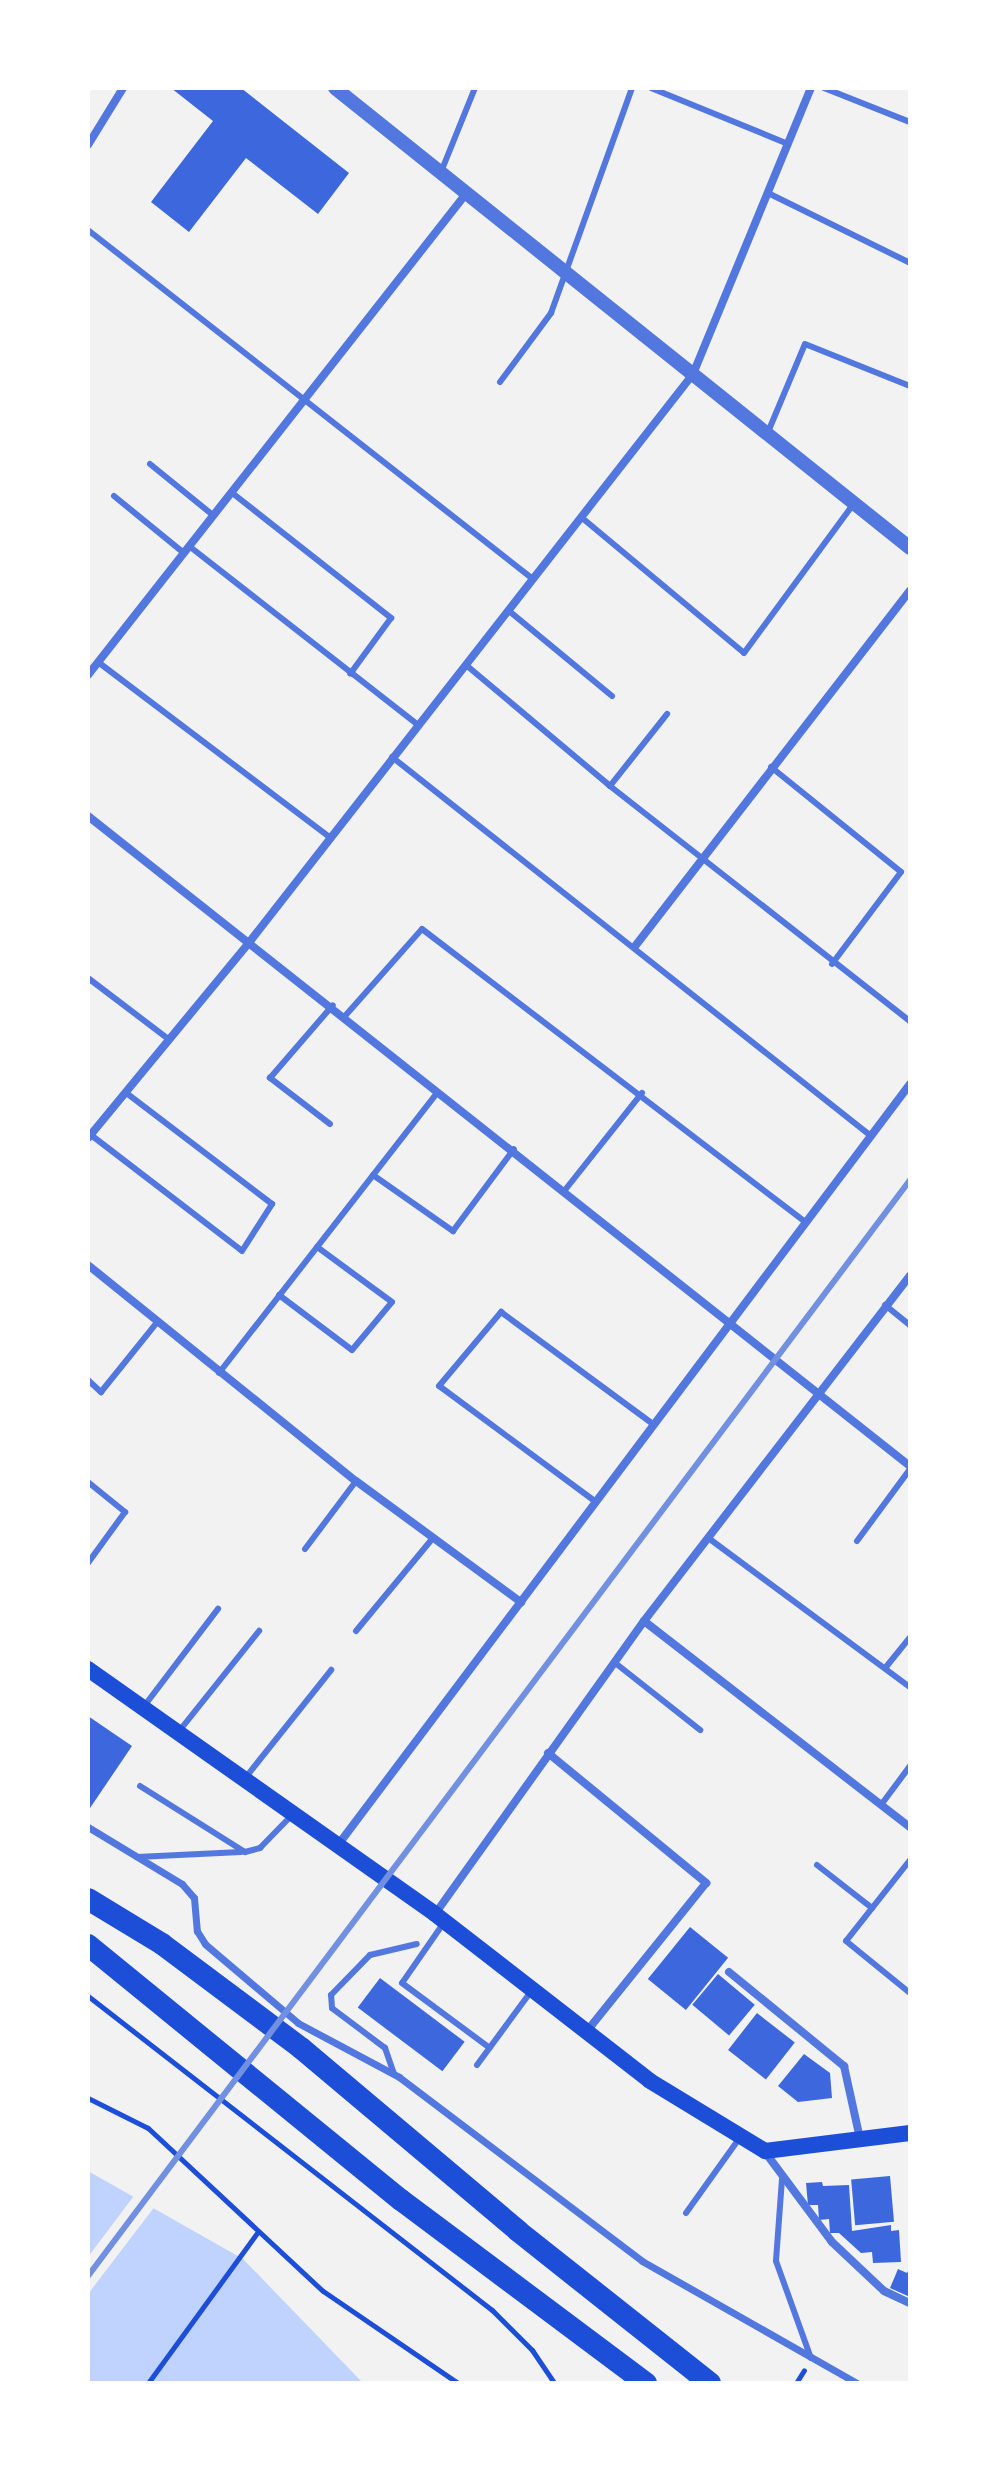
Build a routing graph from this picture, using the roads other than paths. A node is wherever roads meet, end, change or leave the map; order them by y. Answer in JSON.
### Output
{"nodes":[{"id":1,"x":123,"y":88,"type":"edge"},
{"id":2,"x":335,"y":88,"type":"edge"},
{"id":3,"x":475,"y":88,"type":"edge"},
{"id":4,"x":632,"y":88,"type":"edge"},
{"id":5,"x":651,"y":88,"type":"edge"},
{"id":6,"x":811,"y":88,"type":"edge"},
{"id":7,"x":824,"y":88,"type":"edge"},
{"id":8,"x":910,"y":122,"type":"edge"},
{"id":9,"x":788,"y":144,"type":"junction"},
{"id":10,"x":88,"y":145,"type":"edge"},
{"id":11,"x":441,"y":172,"type":"junction"},
{"id":12,"x":768,"y":193,"type":"junction"},
{"id":13,"x":465,"y":195,"type":"junction"},
{"id":14,"x":88,"y":230,"type":"edge"},
{"id":15,"x":910,"y":263,"type":"edge"},
{"id":16,"x":567,"y":272,"type":"junction"},
{"id":17,"x":693,"y":374,"type":"junction"},
{"id":18,"x":500,"y":382,"type":"dead end"},
{"id":19,"x":910,"y":386,"type":"edge"},
{"id":20,"x":304,"y":400,"type":"junction"},
{"id":21,"x":767,"y":434,"type":"junction"},
{"id":22,"x":150,"y":464,"type":"dead end"},
{"id":23,"x":231,"y":492,"type":"junction"},
{"id":24,"x":114,"y":496,"type":"dead end"},
{"id":25,"x":854,"y":503,"type":"junction"},
{"id":26,"x":214,"y":516,"type":"junction"},
{"id":27,"x":581,"y":517,"type":"junction"},
{"id":28,"x":910,"y":548,"type":"edge"},
{"id":29,"x":187,"y":549,"type":"junction"},
{"id":30,"x":533,"y":579,"type":"junction"},
{"id":31,"x":910,"y":590,"type":"edge"},
{"id":32,"x":508,"y":610,"type":"junction"},
{"id":33,"x":98,"y":662,"type":"junction"},
{"id":34,"x":466,"y":665,"type":"junction"},
{"id":35,"x":350,"y":674,"type":"junction"},
{"id":36,"x":88,"y":675,"type":"edge"},
{"id":37,"x":612,"y":696,"type":"dead end"},
{"id":38,"x":667,"y":714,"type":"dead end"},
{"id":39,"x":418,"y":725,"type":"junction"},
{"id":40,"x":392,"y":757,"type":"junction"},
{"id":41,"x":771,"y":767,"type":"junction"},
{"id":42,"x":610,"y":786,"type":"junction"},
{"id":43,"x":88,"y":816,"type":"edge"},
{"id":44,"x":331,"y":838,"type":"junction"},
{"id":45,"x":703,"y":860,"type":"junction"},
{"id":46,"x":251,"y":940,"type":"junction"},
{"id":47,"x":636,"y":945,"type":"junction"},
{"id":48,"x":832,"y":964,"type":"junction"},
{"id":49,"x":88,"y":978,"type":"edge"},
{"id":50,"x":333,"y":1005,"type":"junction"},
{"id":51,"x":345,"y":1016,"type":"junction"},
{"id":52,"x":910,"y":1021,"type":"edge"},
{"id":53,"x":167,"y":1038,"type":"junction"},
{"id":54,"x":910,"y":1084,"type":"edge"},
{"id":55,"x":439,"y":1090,"type":"junction"},
{"id":56,"x":642,"y":1093,"type":"junction"},
{"id":57,"x":129,"y":1095,"type":"junction"},
{"id":58,"x":88,"y":1120,"type":"edge"},
{"id":59,"x":330,"y":1124,"type":"dead end"},
{"id":60,"x":92,"y":1134,"type":"edge"},
{"id":61,"x":871,"y":1136,"type":"junction"},
{"id":62,"x":514,"y":1149,"type":"junction"},
{"id":63,"x":373,"y":1175,"type":"junction"},
{"id":64,"x":565,"y":1190,"type":"junction"},
{"id":65,"x":806,"y":1223,"type":"junction"},
{"id":66,"x":317,"y":1247,"type":"junction"},
{"id":67,"x":88,"y":1265,"type":"edge"},
{"id":68,"x":910,"y":1275,"type":"edge"},
{"id":69,"x":279,"y":1295,"type":"junction"},
{"id":70,"x":885,"y":1305,"type":"junction"},
{"id":71,"x":158,"y":1321,"type":"junction"},
{"id":72,"x":731,"y":1322,"type":"junction"},
{"id":73,"x":910,"y":1325,"type":"edge"},
{"id":74,"x":219,"y":1373,"type":"junction"},
{"id":75,"x":88,"y":1380,"type":"edge"},
{"id":76,"x":821,"y":1396,"type":"junction"},
{"id":77,"x":654,"y":1425,"type":"junction"},
{"id":78,"x":910,"y":1467,"type":"edge"},
{"id":79,"x":356,"y":1481,"type":"junction"},
{"id":80,"x":88,"y":1482,"type":"edge"},
{"id":81,"x":596,"y":1502,"type":"junction"},
{"id":82,"x":433,"y":1538,"type":"junction"},
{"id":83,"x":711,"y":1540,"type":"junction"},
{"id":84,"x":857,"y":1541,"type":"dead end"},
{"id":85,"x":305,"y":1549,"type":"dead end"},
{"id":86,"x":88,"y":1563,"type":"edge"},
{"id":87,"x":521,"y":1602,"type":"junction"},
{"id":88,"x":218,"y":1609,"type":"dead end"},
{"id":89,"x":644,"y":1621,"type":"junction"},
{"id":90,"x":259,"y":1631,"type":"dead end"},
{"id":91,"x":356,"y":1631,"type":"dead end"},
{"id":92,"x":910,"y":1637,"type":"edge"},
{"id":93,"x":614,"y":1662,"type":"junction"},
{"id":94,"x":886,"y":1667,"type":"junction"},
{"id":95,"x":88,"y":1669,"type":"edge"},
{"id":96,"x":331,"y":1670,"type":"dead end"},
{"id":97,"x":910,"y":1687,"type":"edge"},
{"id":98,"x":143,"y":1708,"type":"junction"},
{"id":99,"x":700,"y":1730,"type":"dead end"},
{"id":100,"x":178,"y":1733,"type":"junction"},
{"id":101,"x":548,"y":1753,"type":"junction"},
{"id":102,"x":910,"y":1766,"type":"edge"},
{"id":103,"x":244,"y":1780,"type":"junction"},
{"id":104,"x":140,"y":1786,"type":"dead end"},
{"id":105,"x":881,"y":1805,"type":"junction"},
{"id":106,"x":293,"y":1814,"type":"junction"},
{"id":107,"x":88,"y":1827,"type":"edge"},
{"id":108,"x":910,"y":1827,"type":"edge"},
{"id":109,"x":338,"y":1845,"type":"junction"},
{"id":110,"x":245,"y":1852,"type":"junction"},
{"id":111,"x":137,"y":1857,"type":"junction"},
{"id":112,"x":910,"y":1860,"type":"edge"},
{"id":113,"x":817,"y":1865,"type":"dead end"},
{"id":114,"x":88,"y":1899,"type":"edge"},
{"id":115,"x":872,"y":1908,"type":"junction"},
{"id":116,"x":440,"y":1918,"type":"junction"},
{"id":117,"x":417,"y":1944,"type":"dead end"},
{"id":118,"x":88,"y":1945,"type":"edge"},
{"id":119,"x":729,"y":1972,"type":"dead end"},
{"id":120,"x":533,"y":1990,"type":"junction"},
{"id":121,"x":910,"y":1993,"type":"edge"},
{"id":122,"x":588,"y":2030,"type":"junction"},
{"id":123,"x":490,"y":2048,"type":"junction"},
{"id":124,"x":477,"y":2065,"type":"dead end"},
{"id":125,"x":394,"y":2074,"type":"junction"},
{"id":126,"x":910,"y":2133,"type":"edge"},
{"id":127,"x":741,"y":2136,"type":"junction"},
{"id":128,"x":860,"y":2139,"type":"junction"},
{"id":129,"x":765,"y":2151,"type":"junction"},
{"id":130,"x":782,"y":2179,"type":"junction"},
{"id":131,"x":686,"y":2213,"type":"dead end"},
{"id":132,"x":910,"y":2303,"type":"edge"},
{"id":133,"x":811,"y":2358,"type":"junction"},
{"id":134,"x":646,"y":2383,"type":"edge"},
{"id":135,"x":710,"y":2383,"type":"edge"},
{"id":136,"x":857,"y":2383,"type":"edge"}],
"edges":[{"from":1,"to":10,"type":"street"},
{"from":2,"to":11,"type":"street"},
{"from":3,"to":11,"type":"lane"},
{"from":4,"to":16,"type":"lane"},
{"from":5,"to":9,"type":"lane"},
{"from":6,"to":9,"type":"street"},
{"from":7,"to":8,"type":"lane"},
{"from":9,"to":12,"type":"street"},
{"from":11,"to":13,"type":"street"},
{"from":12,"to":15,"type":"lane"},
{"from":12,"to":17,"type":"street"},
{"from":13,"to":16,"type":"street"},
{"from":13,"to":20,"type":"street"},
{"from":14,"to":20,"type":"lane"},
{"from":16,"to":17,"type":"street"},
{"from":16,"to":18,"type":"lane"},
{"from":17,"to":21,"type":"street"},
{"from":17,"to":27,"type":"street"},
{"from":19,"to":21,"type":"lane"},
{"from":20,"to":23,"type":"street"},
{"from":20,"to":30,"type":"lane"},
{"from":21,"to":25,"type":"street"},
{"from":22,"to":26,"type":"lane"},
{"from":23,"to":26,"type":"street"},
{"from":23,"to":35,"type":"lane"},
{"from":24,"to":29,"type":"lane"},
{"from":25,"to":27,"type":"lane"},
{"from":25,"to":28,"type":"street"},
{"from":26,"to":29,"type":"street"},
{"from":27,"to":30,"type":"street"},
{"from":29,"to":33,"type":"street"},
{"from":29,"to":35,"type":"lane"},
{"from":30,"to":32,"type":"street"},
{"from":31,"to":41,"type":"street"},
{"from":32,"to":34,"type":"street"},
{"from":32,"to":37,"type":"lane"},
{"from":33,"to":36,"type":"street"},
{"from":33,"to":44,"type":"lane"},
{"from":34,"to":39,"type":"street"},
{"from":34,"to":42,"type":"lane"},
{"from":35,"to":39,"type":"lane"},
{"from":38,"to":42,"type":"lane"},
{"from":39,"to":40,"type":"street"},
{"from":40,"to":44,"type":"street"},
{"from":40,"to":47,"type":"lane"},
{"from":41,"to":45,"type":"street"},
{"from":41,"to":48,"type":"lane"},
{"from":42,"to":45,"type":"lane"},
{"from":43,"to":46,"type":"street"},
{"from":44,"to":46,"type":"street"},
{"from":45,"to":47,"type":"street"},
{"from":45,"to":48,"type":"lane"},
{"from":46,"to":50,"type":"street"},
{"from":46,"to":53,"type":"street"},
{"from":47,"to":61,"type":"lane"},
{"from":48,"to":52,"type":"lane"},
{"from":49,"to":53,"type":"lane"},
{"from":50,"to":51,"type":"street"},
{"from":50,"to":59,"type":"lane"},
{"from":51,"to":55,"type":"street"},
{"from":51,"to":56,"type":"lane"},
{"from":53,"to":57,"type":"street"},
{"from":54,"to":61,"type":"street"},
{"from":55,"to":62,"type":"street"},
{"from":55,"to":63,"type":"lane"},
{"from":56,"to":64,"type":"lane"},
{"from":56,"to":65,"type":"lane"},
{"from":57,"to":60,"type":"street"},
{"from":57,"to":60,"type":"lane"},
{"from":58,"to":60,"type":"lane"},
{"from":61,"to":65,"type":"street"},
{"from":62,"to":63,"type":"lane"},
{"from":62,"to":64,"type":"street"},
{"from":63,"to":66,"type":"lane"},
{"from":64,"to":72,"type":"street"},
{"from":65,"to":72,"type":"street"},
{"from":66,"to":69,"type":"lane"},
{"from":66,"to":69,"type":"lane"},
{"from":67,"to":71,"type":"street"},
{"from":68,"to":70,"type":"street"},
{"from":69,"to":74,"type":"lane"},
{"from":70,"to":73,"type":"lane"},
{"from":70,"to":76,"type":"street"},
{"from":71,"to":74,"type":"street"},
{"from":71,"to":75,"type":"lane"},
{"from":72,"to":76,"type":"street"},
{"from":72,"to":77,"type":"street"},
{"from":74,"to":79,"type":"street"},
{"from":76,"to":78,"type":"street"},
{"from":76,"to":83,"type":"street"},
{"from":77,"to":81,"type":"street"},
{"from":77,"to":81,"type":"lane"},
{"from":78,"to":84,"type":"lane"},
{"from":79,"to":82,"type":"street"},
{"from":79,"to":85,"type":"lane"},
{"from":80,"to":86,"type":"lane"},
{"from":81,"to":87,"type":"street"},
{"from":82,"to":87,"type":"street"},
{"from":82,"to":91,"type":"lane"},
{"from":83,"to":89,"type":"street"},
{"from":83,"to":94,"type":"lane"},
{"from":87,"to":109,"type":"street"},
{"from":88,"to":98,"type":"lane"},
{"from":89,"to":93,"type":"street"},
{"from":89,"to":105,"type":"street"},
{"from":90,"to":100,"type":"lane"},
{"from":92,"to":94,"type":"lane"},
{"from":93,"to":99,"type":"lane"},
{"from":93,"to":101,"type":"street"},
{"from":94,"to":97,"type":"lane"},
{"from":95,"to":98,"type":"main road"},
{"from":96,"to":103,"type":"lane"},
{"from":98,"to":100,"type":"main road"},
{"from":100,"to":103,"type":"main road"},
{"from":101,"to":116,"type":"street"},
{"from":101,"to":122,"type":"street"},
{"from":102,"to":105,"type":"lane"},
{"from":103,"to":106,"type":"main road"},
{"from":104,"to":110,"type":"lane"},
{"from":105,"to":108,"type":"street"},
{"from":106,"to":109,"type":"main road"},
{"from":106,"to":110,"type":"lane"},
{"from":107,"to":111,"type":"street"},
{"from":109,"to":116,"type":"main road"},
{"from":110,"to":111,"type":"lane"},
{"from":111,"to":125,"type":"street"},
{"from":112,"to":115,"type":"lane"},
{"from":113,"to":115,"type":"lane"},
{"from":114,"to":135,"type":"highway"},
{"from":115,"to":121,"type":"lane"},
{"from":116,"to":120,"type":"main road"},
{"from":116,"to":123,"type":"lane"},
{"from":117,"to":125,"type":"lane"},
{"from":118,"to":134,"type":"highway"},
{"from":119,"to":128,"type":"street"},
{"from":120,"to":122,"type":"main road"},
{"from":120,"to":123,"type":"lane"},
{"from":122,"to":127,"type":"main road"},
{"from":123,"to":124,"type":"lane"},
{"from":125,"to":133,"type":"street"},
{"from":126,"to":128,"type":"main road"},
{"from":127,"to":129,"type":"main road"},
{"from":127,"to":131,"type":"lane"},
{"from":128,"to":129,"type":"main road"},
{"from":129,"to":130,"type":"street"},
{"from":130,"to":132,"type":"street"},
{"from":130,"to":133,"type":"lane"},
{"from":133,"to":136,"type":"street"}]}
